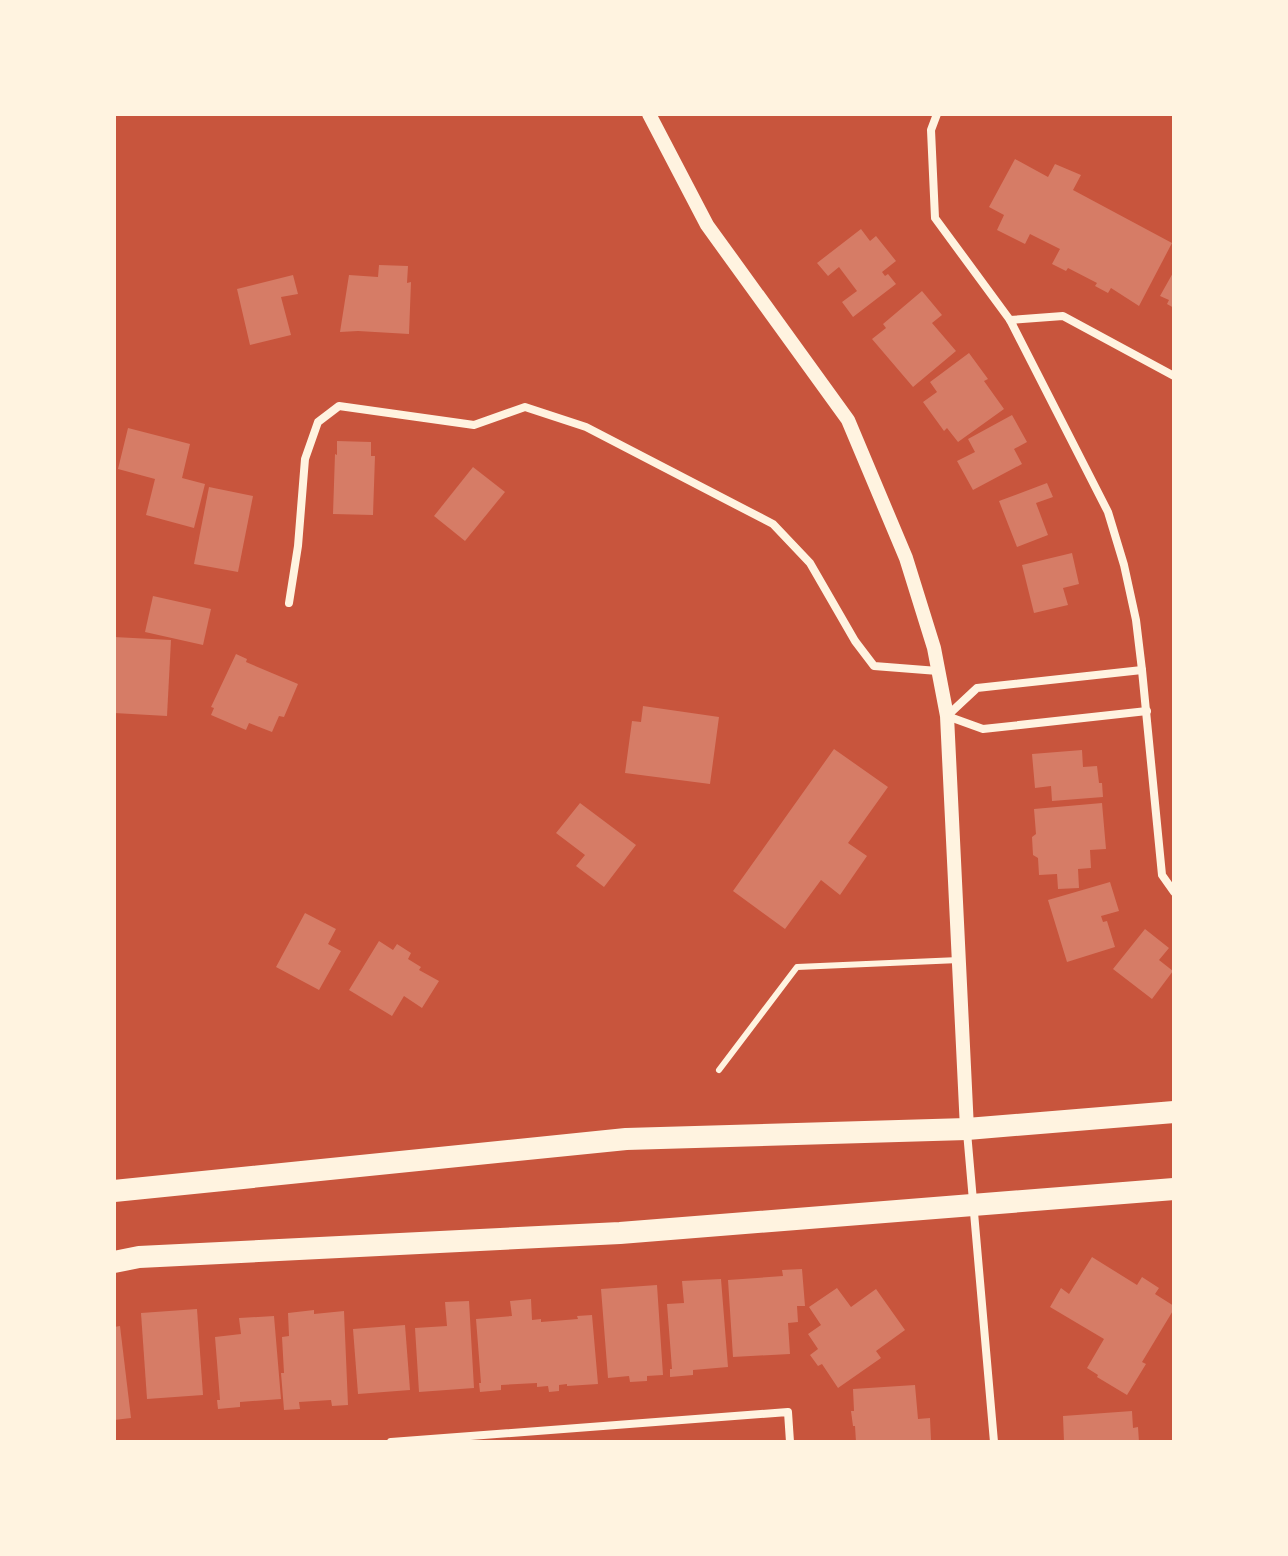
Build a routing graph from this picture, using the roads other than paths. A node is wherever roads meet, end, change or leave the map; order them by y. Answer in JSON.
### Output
{"nodes":[{"id":1,"x":649,"y":114,"type":"edge"},
{"id":2,"x":937,"y":114,"type":"edge"},
{"id":3,"x":1010,"y":320,"type":"junction"},
{"id":4,"x":1174,"y":376,"type":"edge"},
{"id":5,"x":289,"y":603,"type":"dead end"},
{"id":6,"x":1142,"y":670,"type":"junction"},
{"id":7,"x":938,"y":671,"type":"junction"},
{"id":8,"x":1147,"y":711,"type":"junction"},
{"id":9,"x":947,"y":716,"type":"junction"},
{"id":10,"x":1174,"y":892,"type":"edge"},
{"id":11,"x":959,"y":960,"type":"junction"},
{"id":12,"x":719,"y":1070,"type":"dead end"},
{"id":13,"x":1174,"y":1112,"type":"edge"},
{"id":14,"x":967,"y":1129,"type":"junction"},
{"id":15,"x":1174,"y":1189,"type":"edge"},
{"id":16,"x":114,"y":1191,"type":"edge"},
{"id":17,"x":973,"y":1206,"type":"junction"},
{"id":18,"x":114,"y":1262,"type":"edge"},
{"id":19,"x":391,"y":1442,"type":"edge"},
{"id":20,"x":790,"y":1442,"type":"edge"},
{"id":21,"x":994,"y":1442,"type":"edge"}],
"edges":[{"from":1,"to":7,"type":"street"},
{"from":2,"to":3,"type":"street"},
{"from":3,"to":4,"type":"street"},
{"from":3,"to":6,"type":"street"},
{"from":5,"to":7,"type":"street"},
{"from":6,"to":8,"type":"street"},
{"from":6,"to":9,"type":"street"},
{"from":7,"to":9,"type":"street"},
{"from":8,"to":9,"type":"street"},
{"from":8,"to":10,"type":"street"},
{"from":9,"to":11,"type":"street"},
{"from":11,"to":12,"type":"lane"},
{"from":11,"to":14,"type":"street"},
{"from":13,"to":14,"type":"highway"},
{"from":14,"to":16,"type":"highway"},
{"from":14,"to":17,"type":"street"},
{"from":15,"to":17,"type":"highway"},
{"from":17,"to":18,"type":"highway"},
{"from":17,"to":21,"type":"street"},
{"from":19,"to":20,"type":"street"}]}
